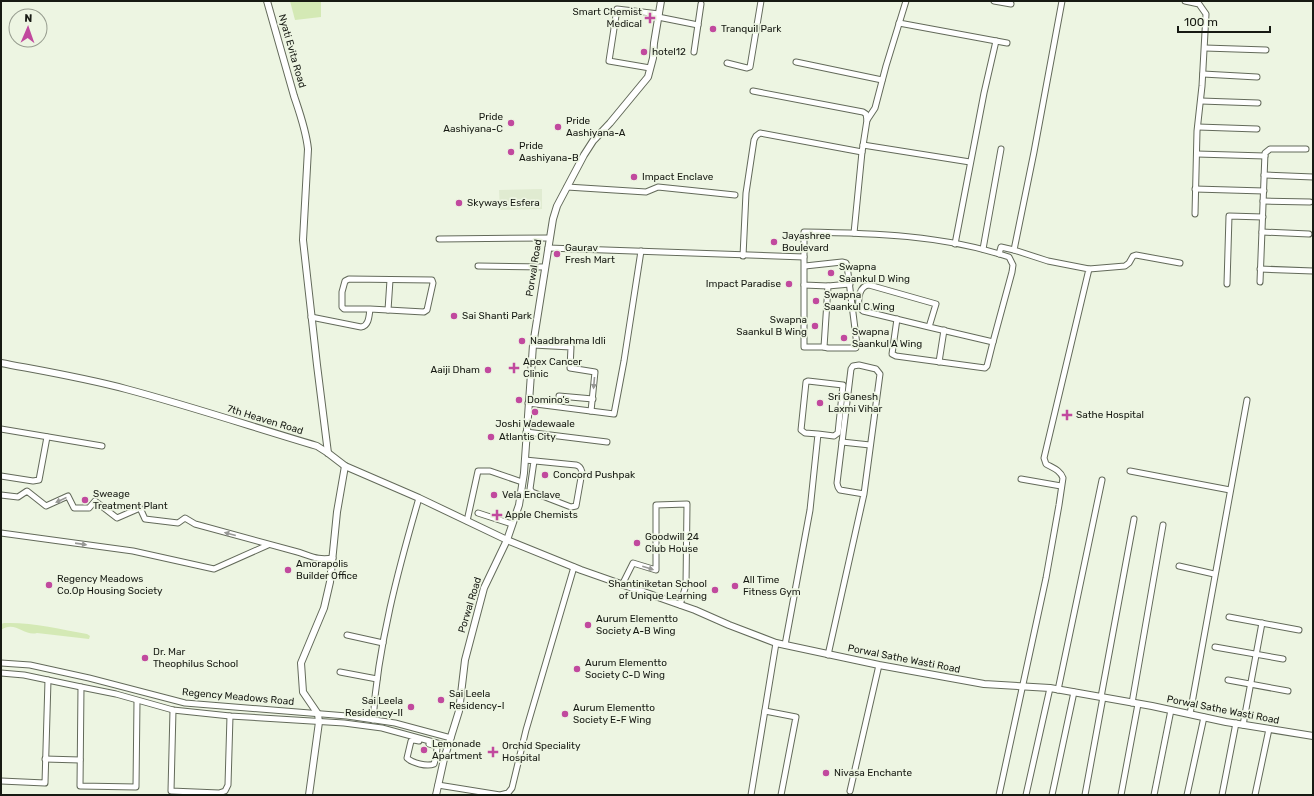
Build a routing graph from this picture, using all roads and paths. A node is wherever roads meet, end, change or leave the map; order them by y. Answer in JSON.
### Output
{"nodes":[{"id":1,"x":267,"y":1,"type":"edge"},
{"id":2,"x":661,"y":1,"type":"edge"},
{"id":3,"x":761,"y":1,"type":"edge"},
{"id":4,"x":906,"y":1,"type":"edge"},
{"id":5,"x":994,"y":1,"type":"edge"},
{"id":6,"x":1062,"y":1,"type":"edge"},
{"id":7,"x":1184,"y":1,"type":"edge"},
{"id":8,"x":1192,"y":2,"type":"edge"},
{"id":9,"x":701,"y":4,"type":"dead end"},
{"id":10,"x":1010,"y":4,"type":"dead end"},
{"id":11,"x":658,"y":16,"type":"junction"},
{"id":12,"x":899,"y":23,"type":"junction"},
{"id":13,"x":698,"y":25,"type":"junction"},
{"id":14,"x":996,"y":41,"type":"junction"},
{"id":15,"x":1007,"y":43,"type":"dead end"},
{"id":16,"x":1204,"y":48,"type":"junction"},
{"id":17,"x":1266,"y":50,"type":"dead end"},
{"id":18,"x":694,"y":52,"type":"dead end"},
{"id":19,"x":796,"y":62,"type":"dead end"},
{"id":20,"x":727,"y":63,"type":"dead end"},
{"id":21,"x":650,"y":68,"type":"junction"},
{"id":22,"x":1203,"y":74,"type":"junction"},
{"id":23,"x":1256,"y":77,"type":"dead end"},
{"id":24,"x":882,"y":80,"type":"junction"},
{"id":25,"x":753,"y":91,"type":"dead end"},
{"id":26,"x":1201,"y":101,"type":"junction"},
{"id":27,"x":1258,"y":103,"type":"dead end"},
{"id":28,"x":867,"y":120,"type":"junction"},
{"id":29,"x":1198,"y":127,"type":"junction"},
{"id":30,"x":1257,"y":129,"type":"dead end"},
{"id":31,"x":863,"y":145,"type":"junction"},
{"id":32,"x":1001,"y":149,"type":"dead end"},
{"id":33,"x":1306,"y":150,"type":"dead end"},
{"id":34,"x":862,"y":152,"type":"junction"},
{"id":35,"x":1197,"y":154,"type":"junction"},
{"id":36,"x":1265,"y":156,"type":"junction"},
{"id":37,"x":970,"y":162,"type":"junction"},
{"id":38,"x":1264,"y":175,"type":"junction"},
{"id":39,"x":1313,"y":177,"type":"edge"},
{"id":40,"x":567,"y":187,"type":"junction"},
{"id":41,"x":1195,"y":189,"type":"junction"},
{"id":42,"x":1264,"y":191,"type":"junction"},
{"id":43,"x":735,"y":195,"type":"dead end"},
{"id":44,"x":1263,"y":201,"type":"junction"},
{"id":45,"x":1310,"y":202,"type":"dead end"},
{"id":46,"x":1195,"y":214,"type":"dead end"},
{"id":47,"x":1263,"y":217,"type":"junction"},
{"id":48,"x":1262,"y":232,"type":"junction"},
{"id":49,"x":854,"y":233,"type":"junction"},
{"id":50,"x":1309,"y":234,"type":"dead end"},
{"id":51,"x":549,"y":238,"type":"junction"},
{"id":52,"x":439,"y":239,"type":"dead end"},
{"id":53,"x":955,"y":244,"type":"junction"},
{"id":54,"x":548,"y":248,"type":"junction"},
{"id":55,"x":983,"y":249,"type":"junction"},
{"id":56,"x":1014,"y":250,"type":"junction"},
{"id":57,"x":641,"y":251,"type":"junction"},
{"id":58,"x":999,"y":254,"type":"junction"},
{"id":59,"x":743,"y":256,"type":"junction"},
{"id":60,"x":804,"y":257,"type":"junction"},
{"id":61,"x":1180,"y":263,"type":"dead end"},
{"id":62,"x":478,"y":266,"type":"dead end"},
{"id":63,"x":805,"y":266,"type":"junction"},
{"id":64,"x":545,"y":267,"type":"junction"},
{"id":65,"x":1089,"y":268,"type":"junction"},
{"id":66,"x":1260,"y":269,"type":"junction"},
{"id":67,"x":1313,"y":271,"type":"edge"},
{"id":68,"x":390,"y":280,"type":"junction"},
{"id":69,"x":1260,"y":282,"type":"dead end"},
{"id":70,"x":850,"y":284,"type":"junction"},
{"id":71,"x":1227,"y":284,"type":"dead end"},
{"id":72,"x":804,"y":285,"type":"junction"},
{"id":73,"x":828,"y":286,"type":"junction"},
{"id":74,"x":370,"y":309,"type":"junction"},
{"id":75,"x":388,"y":310,"type":"junction"},
{"id":76,"x":311,"y":317,"type":"junction"},
{"id":77,"x":897,"y":319,"type":"junction"},
{"id":78,"x":929,"y":326,"type":"junction"},
{"id":79,"x":944,"y":330,"type":"junction"},
{"id":80,"x":993,"y":342,"type":"junction"},
{"id":81,"x":533,"y":345,"type":"junction"},
{"id":82,"x":824,"y":347,"type":"junction"},
{"id":83,"x":939,"y":362,"type":"junction"},
{"id":84,"x":1,"y":363,"type":"edge"},
{"id":85,"x":559,"y":396,"type":"dead end"},
{"id":86,"x":593,"y":399,"type":"junction"},
{"id":87,"x":1247,"y":400,"type":"dead end"},
{"id":88,"x":528,"y":404,"type":"junction"},
{"id":89,"x":591,"y":411,"type":"junction"},
{"id":90,"x":1,"y":429,"type":"edge"},
{"id":91,"x":526,"y":432,"type":"junction"},
{"id":92,"x":818,"y":434,"type":"junction"},
{"id":93,"x":47,"y":437,"type":"junction"},
{"id":94,"x":607,"y":442,"type":"dead end"},
{"id":95,"x":842,"y":442,"type":"junction"},
{"id":96,"x":870,"y":445,"type":"junction"},
{"id":97,"x":102,"y":446,"type":"dead end"},
{"id":98,"x":328,"y":453,"type":"junction"},
{"id":99,"x":525,"y":460,"type":"junction"},
{"id":100,"x":534,"y":461,"type":"junction"},
{"id":101,"x":345,"y":466,"type":"junction"},
{"id":102,"x":1130,"y":471,"type":"dead end"},
{"id":103,"x":1,"y":476,"type":"edge"},
{"id":104,"x":1021,"y":479,"type":"dead end"},
{"id":105,"x":1102,"y":480,"type":"dead end"},
{"id":106,"x":522,"y":482,"type":"junction"},
{"id":107,"x":1062,"y":486,"type":"junction"},
{"id":108,"x":1230,"y":490,"type":"junction"},
{"id":109,"x":864,"y":494,"type":"junction"},
{"id":110,"x":1,"y":495,"type":"edge"},
{"id":111,"x":419,"y":498,"type":"junction"},
{"id":112,"x":478,"y":513,"type":"dead end"},
{"id":113,"x":1134,"y":519,"type":"dead end"},
{"id":114,"x":468,"y":521,"type":"junction"},
{"id":115,"x":512,"y":524,"type":"junction"},
{"id":116,"x":1163,"y":524,"type":"dead end"},
{"id":117,"x":1,"y":533,"type":"edge"},
{"id":118,"x":507,"y":540,"type":"junction"},
{"id":119,"x":268,"y":545,"type":"junction"},
{"id":120,"x":333,"y":558,"type":"junction"},
{"id":121,"x":1178,"y":566,"type":"dead end"},
{"id":122,"x":574,"y":567,"type":"junction"},
{"id":123,"x":1214,"y":574,"type":"junction"},
{"id":124,"x":622,"y":585,"type":"junction"},
{"id":125,"x":680,"y":605,"type":"junction"},
{"id":126,"x":1229,"y":617,"type":"dead end"},
{"id":127,"x":1262,"y":623,"type":"junction"},
{"id":128,"x":1299,"y":630,"type":"dead end"},
{"id":129,"x":347,"y":635,"type":"dead end"},
{"id":130,"x":383,"y":643,"type":"junction"},
{"id":131,"x":776,"y":643,"type":"junction"},
{"id":132,"x":785,"y":645,"type":"junction"},
{"id":133,"x":1215,"y":647,"type":"dead end"},
{"id":134,"x":1256,"y":654,"type":"junction"},
{"id":135,"x":828,"y":655,"type":"junction"},
{"id":136,"x":1283,"y":659,"type":"dead end"},
{"id":137,"x":1,"y":663,"type":"edge"},
{"id":138,"x":879,"y":665,"type":"junction"},
{"id":139,"x":340,"y":672,"type":"dead end"},
{"id":140,"x":1,"y":673,"type":"edge"},
{"id":141,"x":377,"y":679,"type":"junction"},
{"id":142,"x":48,"y":680,"type":"junction"},
{"id":143,"x":1228,"y":680,"type":"dead end"},
{"id":144,"x":1250,"y":684,"type":"junction"},
{"id":145,"x":1022,"y":686,"type":"junction"},
{"id":146,"x":81,"y":687,"type":"junction"},
{"id":147,"x":1050,"y":688,"type":"junction"},
{"id":148,"x":1058,"y":690,"type":"junction"},
{"id":149,"x":1288,"y":691,"type":"dead end"},
{"id":150,"x":1074,"y":692,"type":"junction"},
{"id":151,"x":1102,"y":697,"type":"junction"},
{"id":152,"x":137,"y":701,"type":"junction"},
{"id":153,"x":1135,"y":703,"type":"junction"},
{"id":154,"x":173,"y":710,"type":"junction"},
{"id":155,"x":1171,"y":710,"type":"junction"},
{"id":156,"x":764,"y":711,"type":"junction"},
{"id":157,"x":318,"y":714,"type":"junction"},
{"id":158,"x":1190,"y":714,"type":"junction"},
{"id":159,"x":230,"y":716,"type":"junction"},
{"id":160,"x":1204,"y":717,"type":"junction"},
{"id":161,"x":372,"y":720,"type":"junction"},
{"id":162,"x":319,"y":722,"type":"junction"},
{"id":163,"x":1236,"y":723,"type":"junction"},
{"id":164,"x":1243,"y":725,"type":"junction"},
{"id":165,"x":1269,"y":729,"type":"junction"},
{"id":166,"x":1313,"y":736,"type":"edge"},
{"id":167,"x":451,"y":738,"type":"junction"},
{"id":168,"x":448,"y":746,"type":"junction"},
{"id":169,"x":436,"y":757,"type":"junction"},
{"id":170,"x":45,"y":759,"type":"junction"},
{"id":171,"x":444,"y":759,"type":"junction"},
{"id":172,"x":80,"y":760,"type":"junction"},
{"id":173,"x":1,"y":781,"type":"edge"},
{"id":174,"x":438,"y":785,"type":"junction"},
{"id":175,"x":850,"y":791,"type":"dead end"},
{"id":176,"x":171,"y":793,"type":"edge"},
{"id":177,"x":309,"y":795,"type":"edge"},
{"id":178,"x":436,"y":795,"type":"edge"},
{"id":179,"x":751,"y":795,"type":"edge"},
{"id":180,"x":781,"y":795,"type":"edge"},
{"id":181,"x":999,"y":795,"type":"edge"},
{"id":182,"x":1026,"y":795,"type":"edge"},
{"id":183,"x":1052,"y":795,"type":"edge"},
{"id":184,"x":1085,"y":795,"type":"edge"},
{"id":185,"x":1122,"y":795,"type":"edge"},
{"id":186,"x":1154,"y":795,"type":"edge"},
{"id":187,"x":1187,"y":795,"type":"edge"},
{"id":188,"x":1222,"y":795,"type":"edge"},
{"id":189,"x":1256,"y":795,"type":"edge"}],
"edges":[{"from":1,"to":76,"type":"street","name":"Nyati Evita Road"},
{"from":2,"to":11,"type":"street","name":"Porwal Road"},
{"from":3,"to":20,"type":"street"},
{"from":4,"to":12,"type":"street"},
{"from":5,"to":10,"type":"street"},
{"from":6,"to":56,"type":"street"},
{"from":7,"to":8,"type":"street"},
{"from":8,"to":16,"type":"street"},
{"from":9,"to":13,"type":"street"},
{"from":11,"to":13,"type":"street"},
{"from":11,"to":21,"type":"street","name":"Porwal Road"},
{"from":11,"to":21,"type":"street"},
{"from":12,"to":14,"type":"street"},
{"from":12,"to":24,"type":"street"},
{"from":13,"to":18,"type":"street"},
{"from":14,"to":15,"type":"street"},
{"from":14,"to":37,"type":"street"},
{"from":16,"to":17,"type":"street"},
{"from":16,"to":22,"type":"street"},
{"from":19,"to":24,"type":"street"},
{"from":21,"to":40,"type":"street","name":"Porwal Road"},
{"from":22,"to":23,"type":"street"},
{"from":22,"to":26,"type":"street"},
{"from":24,"to":28,"type":"street"},
{"from":25,"to":28,"type":"street"},
{"from":26,"to":27,"type":"street"},
{"from":26,"to":29,"type":"street"},
{"from":28,"to":31,"type":"street"},
{"from":29,"to":30,"type":"street"},
{"from":29,"to":35,"type":"street"},
{"from":31,"to":34,"type":"street"},
{"from":31,"to":37,"type":"street"},
{"from":32,"to":55,"type":"street"},
{"from":33,"to":36,"type":"street"},
{"from":34,"to":49,"type":"street"},
{"from":34,"to":59,"type":"street"},
{"from":35,"to":36,"type":"street"},
{"from":35,"to":41,"type":"street"},
{"from":36,"to":38,"type":"street"},
{"from":37,"to":53,"type":"street"},
{"from":38,"to":39,"type":"street"},
{"from":38,"to":42,"type":"street"},
{"from":40,"to":43,"type":"street"},
{"from":40,"to":51,"type":"street","name":"Porwal Road"},
{"from":41,"to":42,"type":"street"},
{"from":41,"to":46,"type":"street"},
{"from":42,"to":44,"type":"street"},
{"from":44,"to":45,"type":"street"},
{"from":44,"to":47,"type":"street"},
{"from":47,"to":48,"type":"street"},
{"from":47,"to":71,"type":"street"},
{"from":48,"to":50,"type":"street"},
{"from":48,"to":66,"type":"street"},
{"from":49,"to":53,"type":"street"},
{"from":49,"to":60,"type":"street"},
{"from":51,"to":52,"type":"street"},
{"from":51,"to":54,"type":"street","name":"Porwal Road"},
{"from":53,"to":55,"type":"street"},
{"from":54,"to":57,"type":"street"},
{"from":54,"to":64,"type":"street","name":"Porwal Road"},
{"from":55,"to":58,"type":"street"},
{"from":56,"to":58,"type":"street"},
{"from":56,"to":65,"type":"street"},
{"from":57,"to":59,"type":"street"},
{"from":57,"to":89,"type":"street"},
{"from":58,"to":80,"type":"street"},
{"from":59,"to":60,"type":"street"},
{"from":60,"to":63,"type":"street"},
{"from":61,"to":65,"type":"street"},
{"from":62,"to":64,"type":"street"},
{"from":63,"to":70,"type":"street"},
{"from":63,"to":72,"type":"street"},
{"from":64,"to":81,"type":"street","name":"Porwal Road"},
{"from":65,"to":107,"type":"street"},
{"from":66,"to":67,"type":"street"},
{"from":66,"to":69,"type":"street"},
{"from":68,"to":74,"type":"street"},
{"from":68,"to":75,"type":"street"},
{"from":68,"to":75,"type":"street"},
{"from":70,"to":73,"type":"street"},
{"from":70,"to":82,"type":"street"},
{"from":72,"to":73,"type":"street"},
{"from":72,"to":82,"type":"street"},
{"from":73,"to":82,"type":"street"},
{"from":74,"to":75,"type":"street"},
{"from":74,"to":76,"type":"street"},
{"from":76,"to":98,"type":"street","name":"Nyati Evita Road"},
{"from":77,"to":78,"type":"street"},
{"from":77,"to":78,"type":"street"},
{"from":77,"to":83,"type":"street"},
{"from":78,"to":79,"type":"street"},
{"from":79,"to":80,"type":"street"},
{"from":79,"to":83,"type":"street"},
{"from":80,"to":83,"type":"street"},
{"from":81,"to":86,"type":"street","one_way":true},
{"from":81,"to":88,"type":"street","name":"Porwal Road"},
{"from":84,"to":98,"type":"street","name":"7th Heaven Road"},
{"from":85,"to":86,"type":"street"},
{"from":86,"to":89,"type":"street"},
{"from":87,"to":108,"type":"street"},
{"from":88,"to":89,"type":"street"},
{"from":88,"to":91,"type":"street","name":"Porwal Road"},
{"from":90,"to":93,"type":"street"},
{"from":91,"to":94,"type":"street"},
{"from":91,"to":99,"type":"street","name":"Porwal Road"},
{"from":92,"to":92,"type":"street"},
{"from":92,"to":132,"type":"street"},
{"from":93,"to":97,"type":"street"},
{"from":93,"to":103,"type":"street"},
{"from":95,"to":96,"type":"street"},
{"from":95,"to":96,"type":"street"},
{"from":95,"to":109,"type":"street"},
{"from":96,"to":109,"type":"street"},
{"from":98,"to":101,"type":"street","name":"7th Heaven Road"},
{"from":99,"to":100,"type":"street"},
{"from":99,"to":106,"type":"street","name":"Porwal Road"},
{"from":100,"to":100,"type":"street"},
{"from":101,"to":111,"type":"street","name":"7th Heaven Road"},
{"from":101,"to":120,"type":"street"},
{"from":102,"to":108,"type":"street"},
{"from":104,"to":107,"type":"street"},
{"from":105,"to":148,"type":"street"},
{"from":106,"to":114,"type":"street"},
{"from":106,"to":115,"type":"street","name":"Porwal Road"},
{"from":107,"to":145,"type":"street"},
{"from":108,"to":123,"type":"street"},
{"from":109,"to":135,"type":"street"},
{"from":119,"to":110,"type":"street","one_way":true},
{"from":111,"to":114,"type":"street","name":"7th Heaven Road"},
{"from":111,"to":130,"type":"street"},
{"from":112,"to":115,"type":"street"},
{"from":113,"to":151,"type":"street"},
{"from":114,"to":118,"type":"street","name":"7th Heaven Road"},
{"from":115,"to":118,"type":"street","name":"Porwal Road"},
{"from":116,"to":153,"type":"street"},
{"from":117,"to":119,"type":"street","one_way":true},
{"from":118,"to":122,"type":"street","name":"Porwal Sathe Wasti Road"},
{"from":118,"to":167,"type":"street","name":"Porwal Road"},
{"from":119,"to":120,"type":"street"},
{"from":120,"to":157,"type":"street"},
{"from":121,"to":123,"type":"street"},
{"from":122,"to":124,"type":"street","name":"Porwal Sathe Wasti Road"},
{"from":122,"to":174,"type":"street"},
{"from":123,"to":158,"type":"street"},
{"from":124,"to":125,"type":"street","name":"Porwal Sathe Wasti Road"},
{"from":124,"to":125,"type":"street","one_way":true},
{"from":125,"to":131,"type":"street","name":"Porwal Sathe Wasti Road"},
{"from":126,"to":127,"type":"street"},
{"from":127,"to":128,"type":"street"},
{"from":127,"to":134,"type":"street"},
{"from":129,"to":130,"type":"street"},
{"from":130,"to":141,"type":"street"},
{"from":131,"to":132,"type":"street","name":"Porwal Sathe Wasti Road"},
{"from":131,"to":156,"type":"street"},
{"from":132,"to":135,"type":"street","name":"Porwal Sathe Wasti Road"},
{"from":133,"to":134,"type":"street"},
{"from":134,"to":136,"type":"street"},
{"from":134,"to":144,"type":"street"},
{"from":135,"to":138,"type":"street","name":"Porwal Sathe Wasti Road"},
{"from":137,"to":157,"type":"street","name":"Regency Meadows Road"},
{"from":138,"to":145,"type":"street","name":"Porwal Sathe Wasti Road"},
{"from":138,"to":175,"type":"street"},
{"from":139,"to":141,"type":"street"},
{"from":140,"to":142,"type":"street"},
{"from":141,"to":161,"type":"street"},
{"from":142,"to":146,"type":"street"},
{"from":142,"to":170,"type":"street"},
{"from":143,"to":144,"type":"street"},
{"from":144,"to":149,"type":"street"},
{"from":144,"to":164,"type":"street"},
{"from":145,"to":147,"type":"street","name":"Porwal Sathe Wasti Road"},
{"from":145,"to":181,"type":"street"},
{"from":146,"to":152,"type":"street"},
{"from":146,"to":172,"type":"street"},
{"from":147,"to":148,"type":"street","name":"Porwal Sathe Wasti Road"},
{"from":147,"to":182,"type":"street"},
{"from":148,"to":150,"type":"street","name":"Porwal Sathe Wasti Road"},
{"from":150,"to":151,"type":"street","name":"Porwal Sathe Wasti Road"},
{"from":150,"to":183,"type":"street"},
{"from":151,"to":153,"type":"street","name":"Porwal Sathe Wasti Road"},
{"from":151,"to":184,"type":"street"},
{"from":152,"to":154,"type":"street"},
{"from":152,"to":172,"type":"street"},
{"from":153,"to":155,"type":"street","name":"Porwal Sathe Wasti Road"},
{"from":153,"to":185,"type":"street"},
{"from":154,"to":159,"type":"street"},
{"from":154,"to":176,"type":"street"},
{"from":155,"to":158,"type":"street","name":"Porwal Sathe Wasti Road"},
{"from":155,"to":186,"type":"street"},
{"from":156,"to":179,"type":"street"},
{"from":156,"to":180,"type":"street"},
{"from":157,"to":161,"type":"street","name":"Regency Meadows Road"},
{"from":157,"to":162,"type":"street"},
{"from":158,"to":160,"type":"street","name":"Porwal Sathe Wasti Road"},
{"from":159,"to":162,"type":"street"},
{"from":159,"to":176,"type":"street"},
{"from":160,"to":163,"type":"street","name":"Porwal Sathe Wasti Road"},
{"from":160,"to":187,"type":"street"},
{"from":161,"to":167,"type":"street","name":"Regency Meadows Road"},
{"from":162,"to":168,"type":"street"},
{"from":162,"to":177,"type":"street"},
{"from":163,"to":164,"type":"street","name":"Porwal Sathe Wasti Road"},
{"from":163,"to":188,"type":"street"},
{"from":164,"to":165,"type":"street","name":"Porwal Sathe Wasti Road"},
{"from":165,"to":166,"type":"street","name":"Porwal Sathe Wasti Road"},
{"from":165,"to":189,"type":"street"},
{"from":167,"to":168,"type":"street","name":"Porwal Road"},
{"from":168,"to":171,"type":"street","name":"Porwal Road"},
{"from":169,"to":169,"type":"street"},
{"from":169,"to":171,"type":"street"},
{"from":170,"to":172,"type":"street"},
{"from":170,"to":173,"type":"street"},
{"from":171,"to":174,"type":"street","name":"Porwal Road"},
{"from":174,"to":178,"type":"street","name":"Porwal Road"}]}
